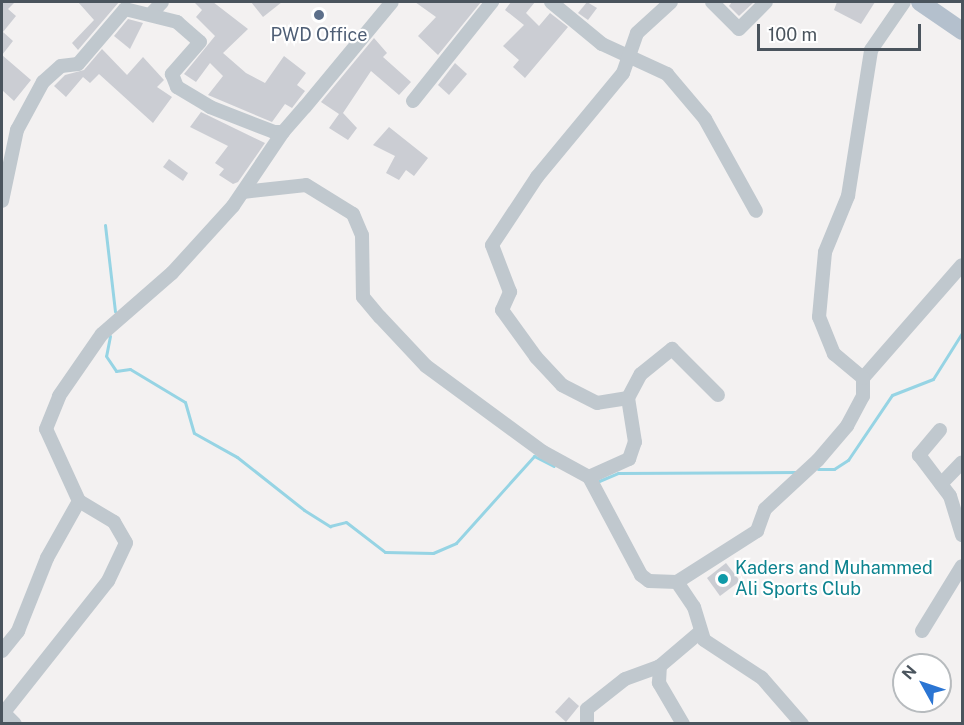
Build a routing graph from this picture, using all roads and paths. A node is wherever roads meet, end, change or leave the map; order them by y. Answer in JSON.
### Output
{"nodes":[{"id":1,"x":162,"y":2,"type":"edge"},
{"id":2,"x":392,"y":2,"type":"edge"},
{"id":3,"x":492,"y":2,"type":"edge"},
{"id":4,"x":551,"y":2,"type":"edge"},
{"id":5,"x":671,"y":2,"type":"edge"},
{"id":6,"x":712,"y":2,"type":"edge"},
{"id":7,"x":766,"y":2,"type":"edge"},
{"id":8,"x":904,"y":2,"type":"edge"},
{"id":9,"x":920,"y":2,"type":"edge"},
{"id":10,"x":124,"y":5,"type":"edge"},
{"id":11,"x":151,"y":14,"type":"junction"},
{"id":12,"x":963,"y":31,"type":"edge"},
{"id":13,"x":629,"y":56,"type":"junction"},
{"id":14,"x":413,"y":101,"type":"dead end"},
{"id":15,"x":283,"y":132,"type":"junction"},
{"id":16,"x":243,"y":192,"type":"junction"},
{"id":17,"x":2,"y":201,"type":"edge"},
{"id":18,"x":756,"y":211,"type":"dead end"},
{"id":19,"x":963,"y":265,"type":"edge"},
{"id":20,"x":862,"y":378,"type":"junction"},
{"id":21,"x":718,"y":395,"type":"dead end"},
{"id":22,"x":628,"y":398,"type":"junction"},
{"id":23,"x":940,"y":430,"type":"dead end"},
{"id":24,"x":963,"y":462,"type":"edge"},
{"id":25,"x":589,"y":477,"type":"junction"},
{"id":26,"x":941,"y":484,"type":"junction"},
{"id":27,"x":79,"y":501,"type":"junction"},
{"id":28,"x":963,"y":535,"type":"edge"},
{"id":29,"x":963,"y":566,"type":"edge"},
{"id":30,"x":677,"y":582,"type":"junction"},
{"id":31,"x":922,"y":631,"type":"dead end"},
{"id":32,"x":700,"y":632,"type":"junction"},
{"id":33,"x":2,"y":651,"type":"edge"},
{"id":34,"x":660,"y":666,"type":"junction"},
{"id":35,"x":3,"y":712,"type":"edge"},
{"id":36,"x":15,"y":723,"type":"edge"},
{"id":37,"x":587,"y":723,"type":"edge"},
{"id":38,"x":683,"y":723,"type":"edge"},
{"id":39,"x":802,"y":723,"type":"edge"}],
"edges":[{"from":1,"to":11,"type":"street"},
{"from":2,"to":15,"type":"street"},
{"from":3,"to":14,"type":"street"},
{"from":4,"to":13,"type":"street"},
{"from":5,"to":13,"type":"street"},
{"from":6,"to":7,"type":"street"},
{"from":8,"to":20,"type":"street"},
{"from":9,"to":12,"type":"main road"},
{"from":10,"to":11,"type":"street"},
{"from":10,"to":17,"type":"street"},
{"from":11,"to":15,"type":"street"},
{"from":13,"to":18,"type":"street"},
{"from":13,"to":22,"type":"street"},
{"from":15,"to":16,"type":"street"},
{"from":16,"to":25,"type":"street"},
{"from":16,"to":27,"type":"street"},
{"from":19,"to":20,"type":"street"},
{"from":20,"to":30,"type":"street"},
{"from":21,"to":22,"type":"street"},
{"from":22,"to":25,"type":"street"},
{"from":23,"to":26,"type":"street"},
{"from":24,"to":26,"type":"street"},
{"from":25,"to":30,"type":"street"},
{"from":26,"to":28,"type":"street"},
{"from":27,"to":33,"type":"street"},
{"from":27,"to":35,"type":"street"},
{"from":29,"to":31,"type":"street"},
{"from":30,"to":32,"type":"street"},
{"from":32,"to":34,"type":"street"},
{"from":32,"to":39,"type":"street"},
{"from":34,"to":37,"type":"street"},
{"from":34,"to":38,"type":"street"},
{"from":35,"to":36,"type":"street"}]}
